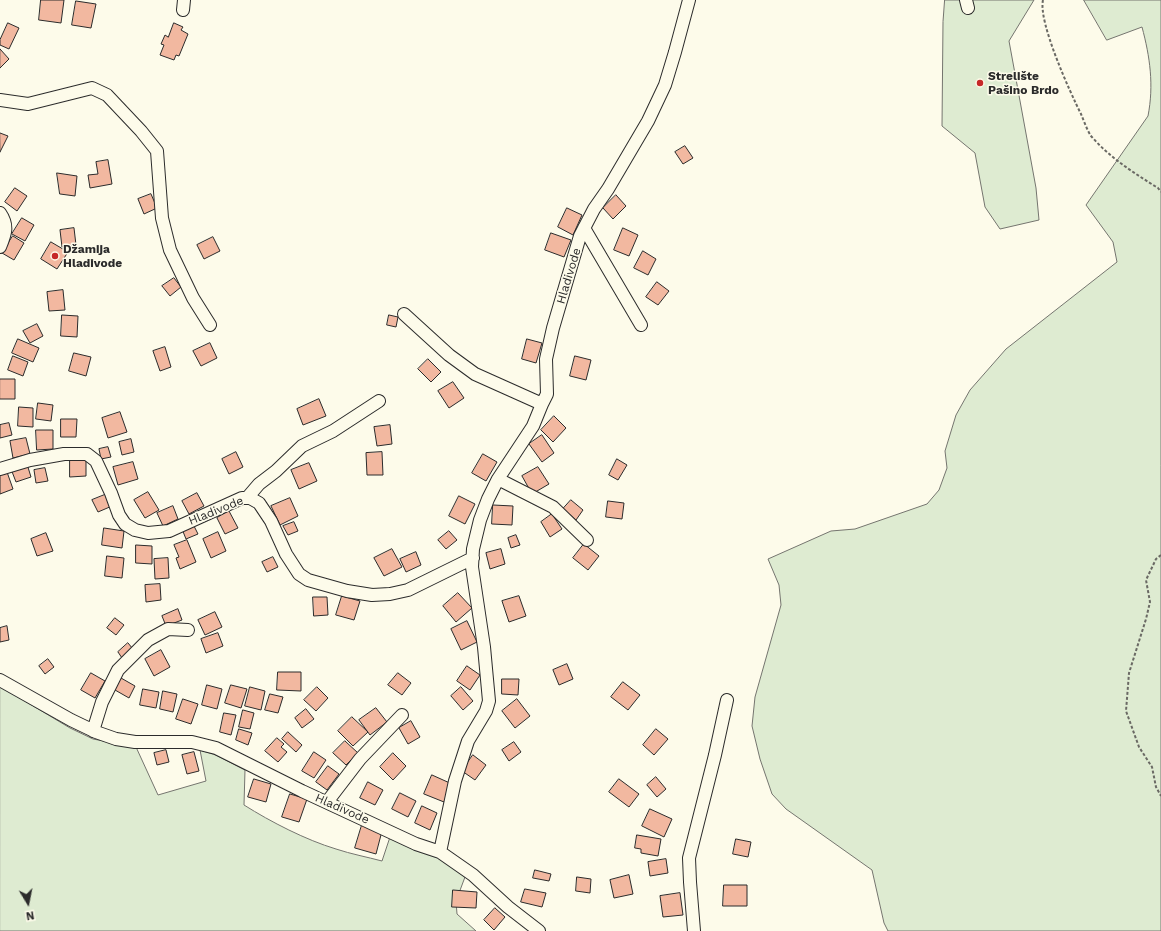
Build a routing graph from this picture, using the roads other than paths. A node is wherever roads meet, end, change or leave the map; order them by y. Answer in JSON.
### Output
{"nodes":[{"id":1,"x":689,"y":0,"type":"edge"},
{"id":2,"x":0,"y":100,"type":"edge"},
{"id":3,"x":0,"y":214,"type":"edge"},
{"id":4,"x":584,"y":228,"type":"junction"},
{"id":5,"x":0,"y":247,"type":"edge"},
{"id":6,"x":404,"y":314,"type":"dead end"},
{"id":7,"x":210,"y":325,"type":"dead end"},
{"id":8,"x":641,"y":325,"type":"dead end"},
{"id":9,"x":380,"y":402,"type":"dead end"},
{"id":10,"x":542,"y":404,"type":"junction"},
{"id":11,"x":0,"y":469,"type":"edge"},
{"id":12,"x":498,"y":479,"type":"junction"},
{"id":13,"x":247,"y":498,"type":"junction"},
{"id":14,"x":587,"y":540,"type":"dead end"},
{"id":15,"x":473,"y":558,"type":"junction"},
{"id":16,"x":188,"y":630,"type":"dead end"},
{"id":17,"x":0,"y":680,"type":"edge"},
{"id":18,"x":727,"y":700,"type":"dead end"},
{"id":19,"x":402,"y":715,"type":"dead end"},
{"id":20,"x":93,"y":731,"type":"junction"},
{"id":21,"x":327,"y":802,"type":"junction"},
{"id":22,"x":440,"y":852,"type":"junction"},
{"id":23,"x":539,"y":931,"type":"edge"},
{"id":24,"x":694,"y":931,"type":"edge"}],
"edges":[{"from":1,"to":4,"type":"street","name":"Hladivode"},
{"from":2,"to":7,"type":"street"},
{"from":3,"to":5,"type":"street"},
{"from":4,"to":8,"type":"street"},
{"from":4,"to":10,"type":"street","name":"Hladivode"},
{"from":6,"to":10,"type":"street"},
{"from":9,"to":13,"type":"street"},
{"from":10,"to":12,"type":"street","name":"Hladivode"},
{"from":11,"to":13,"type":"street","name":"Hladivode"},
{"from":12,"to":14,"type":"street"},
{"from":12,"to":15,"type":"street","name":"Hladivode"},
{"from":13,"to":15,"type":"street","name":"Hladivode"},
{"from":15,"to":22,"type":"street","name":"Hladivode"},
{"from":16,"to":20,"type":"street"},
{"from":17,"to":20,"type":"street","name":"Hladivode"},
{"from":18,"to":24,"type":"street"},
{"from":19,"to":21,"type":"street"},
{"from":20,"to":21,"type":"street","name":"Hladivode"},
{"from":21,"to":22,"type":"street","name":"Hladivode"},
{"from":22,"to":23,"type":"street","name":"Hladivode"}]}
